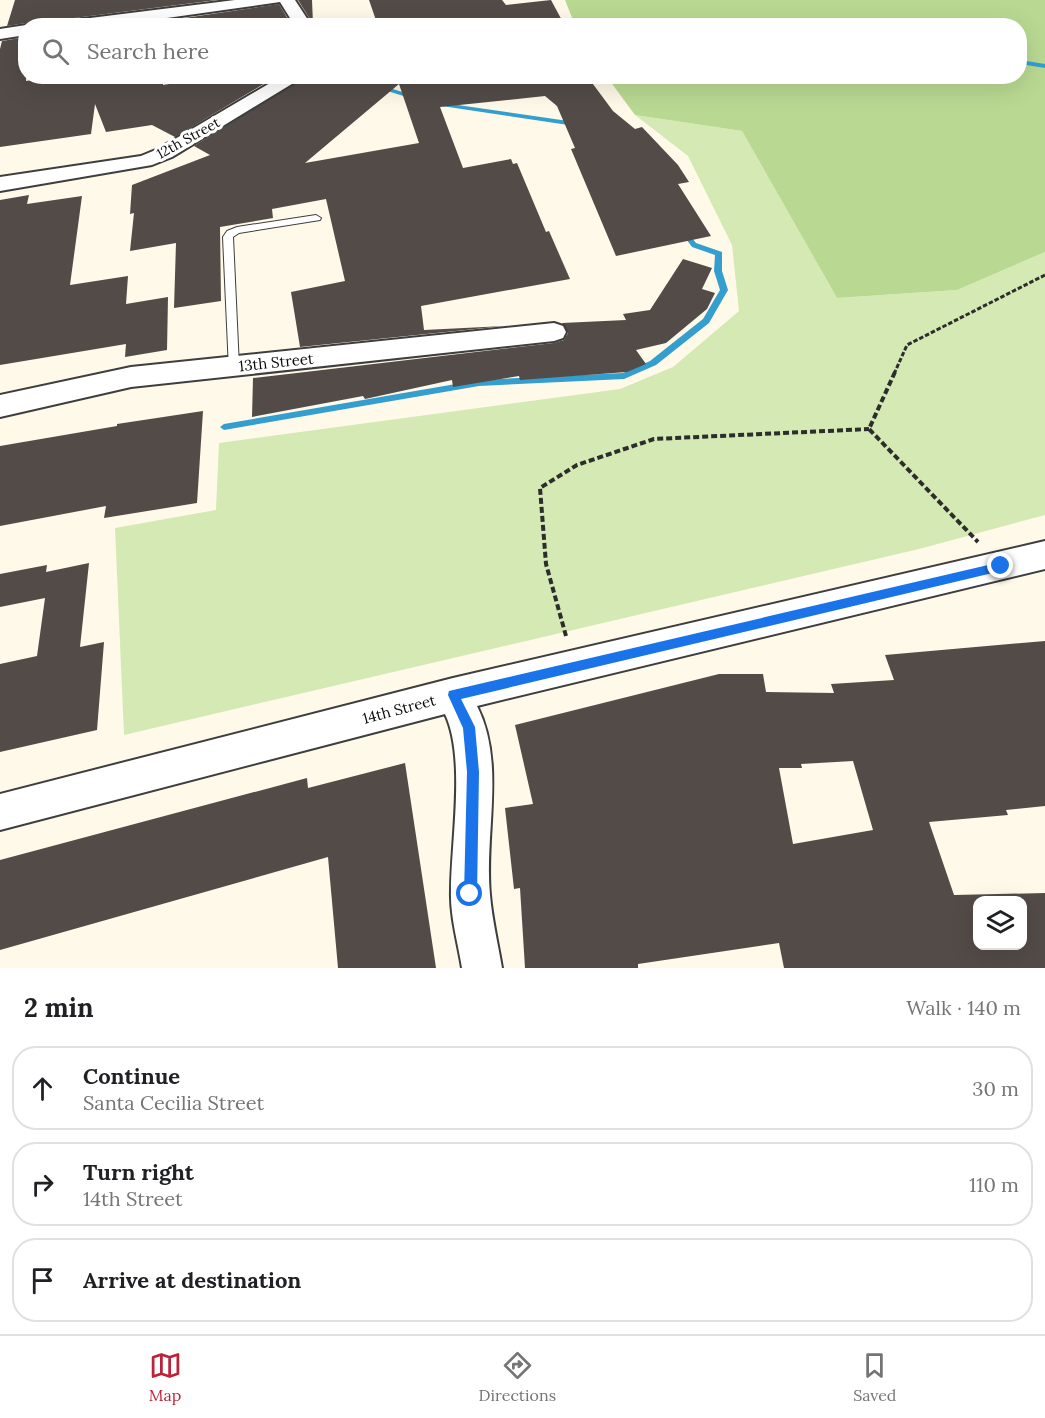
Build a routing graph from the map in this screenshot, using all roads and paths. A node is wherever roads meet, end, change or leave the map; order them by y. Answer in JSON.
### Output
{"nodes":[{"id":1,"x":274,"y":0,"type":"edge"},
{"id":2,"x":287,"y":0,"type":"edge"},
{"id":3,"x":117,"y":18,"type":"edge"},
{"id":4,"x":299,"y":18,"type":"edge"},
{"id":5,"x":18,"y":31,"type":"edge"},
{"id":6,"x":0,"y":34,"type":"edge"},
{"id":7,"x":282,"y":84,"type":"edge"},
{"id":8,"x":0,"y":184,"type":"edge"},
{"id":9,"x":316,"y":218,"type":"dead end"},
{"id":10,"x":1045,"y":275,"type":"edge"},
{"id":11,"x":554,"y":332,"type":"dead end"},
{"id":12,"x":233,"y":367,"type":"junction"},
{"id":13,"x":0,"y":406,"type":"edge"},
{"id":14,"x":869,"y":429,"type":"junction"},
{"id":15,"x":1045,"y":555,"type":"edge"},
{"id":16,"x":1001,"y":566,"type":"junction"},
{"id":17,"x":575,"y":666,"type":"junction"},
{"id":18,"x":453,"y":695,"type":"junction"},
{"id":19,"x":0,"y":812,"type":"edge"},
{"id":20,"x":482,"y":968,"type":"edge"}],
"edges":[{"from":1,"to":3,"type":"street"},
{"from":2,"to":4,"type":"street"},
{"from":5,"to":6,"type":"street"},
{"from":7,"to":8,"type":"street","name":"12th Street"},
{"from":9,"to":12,"type":"lane"},
{"from":10,"to":14,"type":"path"},
{"from":11,"to":12,"type":"street","name":"13th Street"},
{"from":12,"to":13,"type":"street","name":"13th Street"},
{"from":14,"to":16,"type":"path"},
{"from":14,"to":17,"type":"path"},
{"from":15,"to":16,"type":"street","name":"14th Street"},
{"from":16,"to":17,"type":"street","name":"14th Street"},
{"from":17,"to":18,"type":"street","name":"14th Street"},
{"from":18,"to":19,"type":"street","name":"14th Street"},
{"from":18,"to":20,"type":"street"}]}
